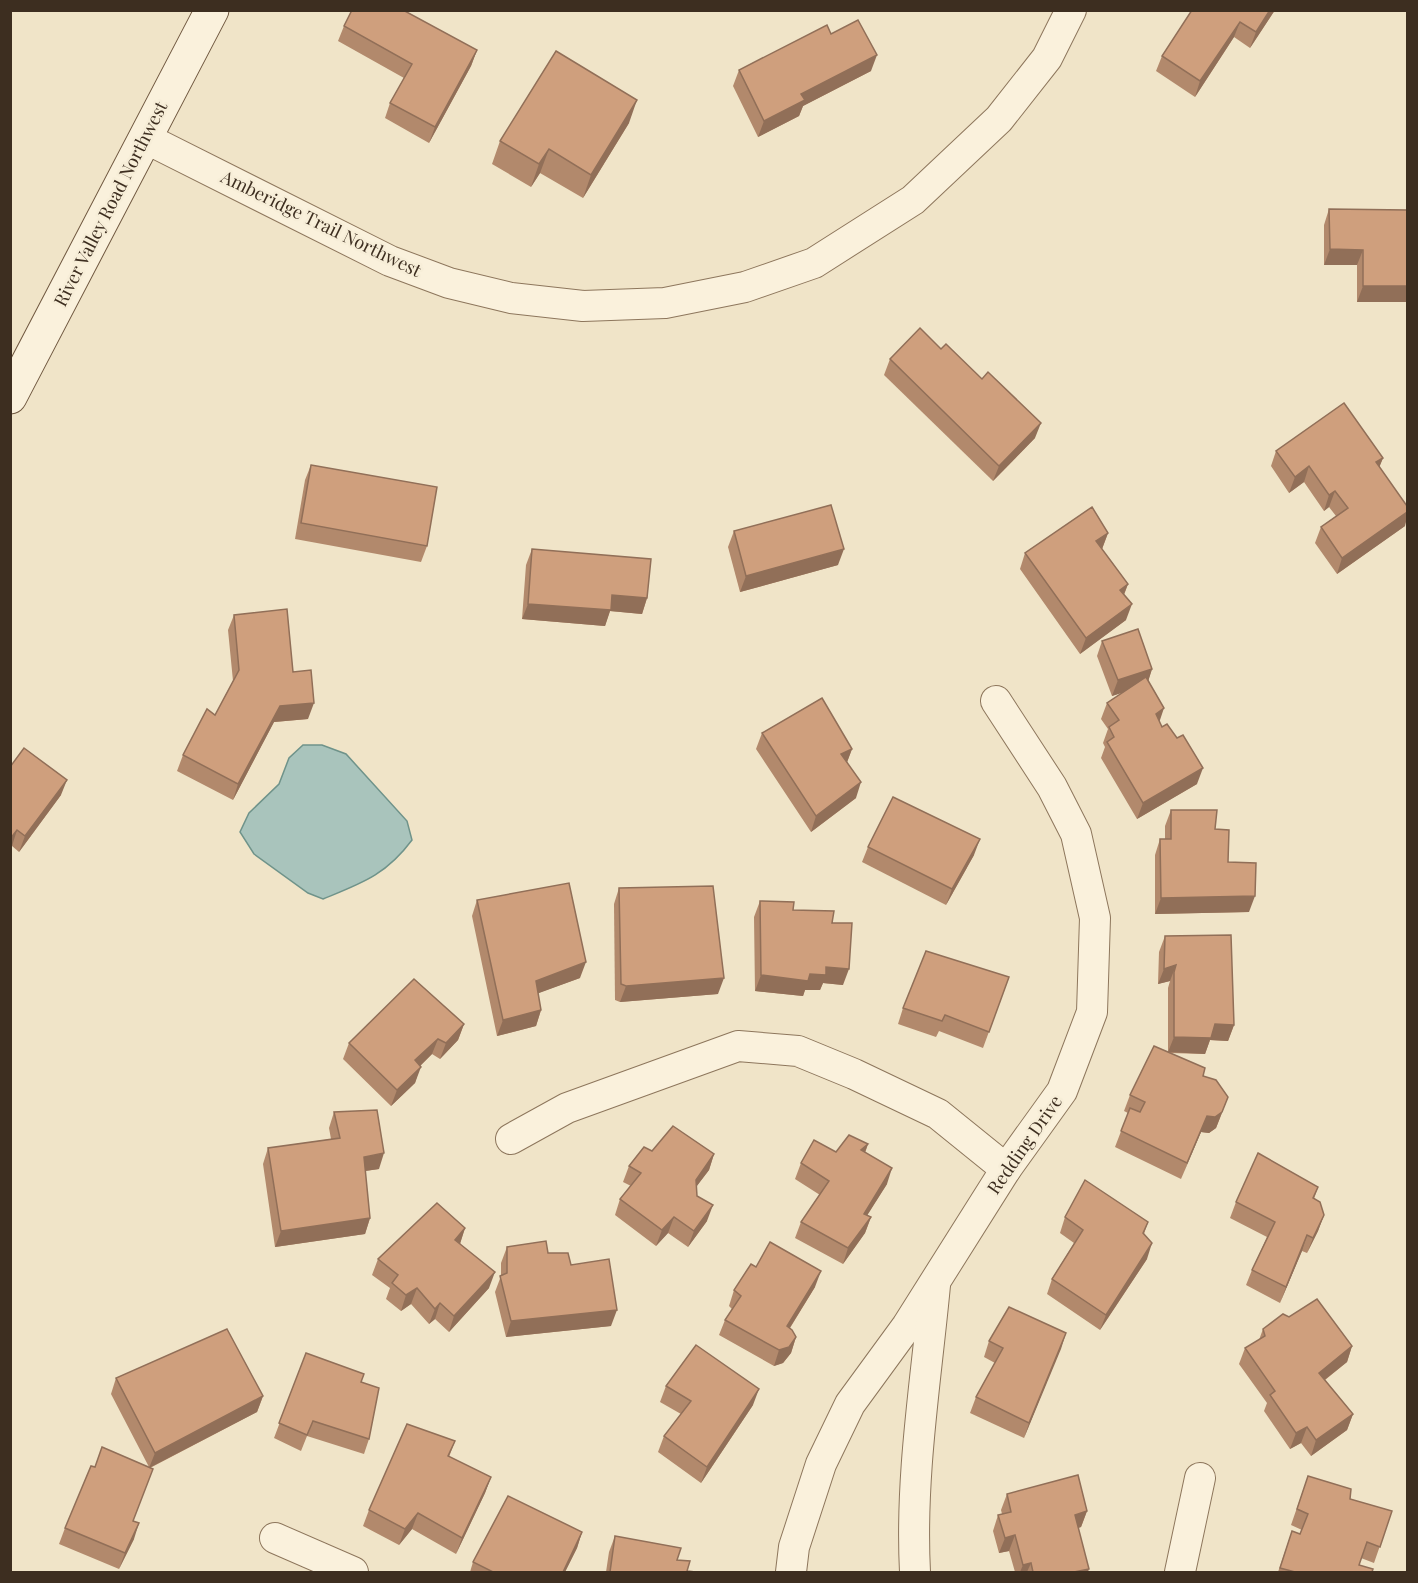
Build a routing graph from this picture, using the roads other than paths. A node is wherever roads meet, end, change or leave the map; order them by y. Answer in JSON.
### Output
{"nodes":[{"id":1,"x":212,"y":10,"type":"edge"},
{"id":2,"x":1071,"y":10,"type":"edge"},
{"id":3,"x":145,"y":138,"type":"junction"},
{"id":4,"x":10,"y":397,"type":"edge"},
{"id":5,"x":996,"y":701,"type":"dead end"},
{"id":6,"x":511,"y":1138,"type":"dead end"},
{"id":7,"x":1006,"y":1169,"type":"junction"},
{"id":8,"x":936,"y":1280,"type":"junction"},
{"id":9,"x":1200,"y":1478,"type":"dead end"},
{"id":10,"x":275,"y":1538,"type":"dead end"},
{"id":11,"x":353,"y":1572,"type":"edge"},
{"id":12,"x":791,"y":1572,"type":"edge"},
{"id":13,"x":915,"y":1572,"type":"edge"},
{"id":14,"x":1180,"y":1572,"type":"edge"}],
"edges":[{"from":1,"to":3,"type":"street","name":"River Valley Road Northwest"},
{"from":2,"to":3,"type":"street","name":"Amberidge Trail Northwest"},
{"from":3,"to":4,"type":"street","name":"River Valley Road Northwest"},
{"from":5,"to":7,"type":"street","name":"Redding Drive"},
{"from":6,"to":7,"type":"street"},
{"from":7,"to":8,"type":"street","name":"Redding Drive"},
{"from":8,"to":12,"type":"street","name":"Redding Drive"},
{"from":8,"to":13,"type":"street","name":"Redding Drive"},
{"from":9,"to":14,"type":"street"},
{"from":10,"to":11,"type":"street"}]}
